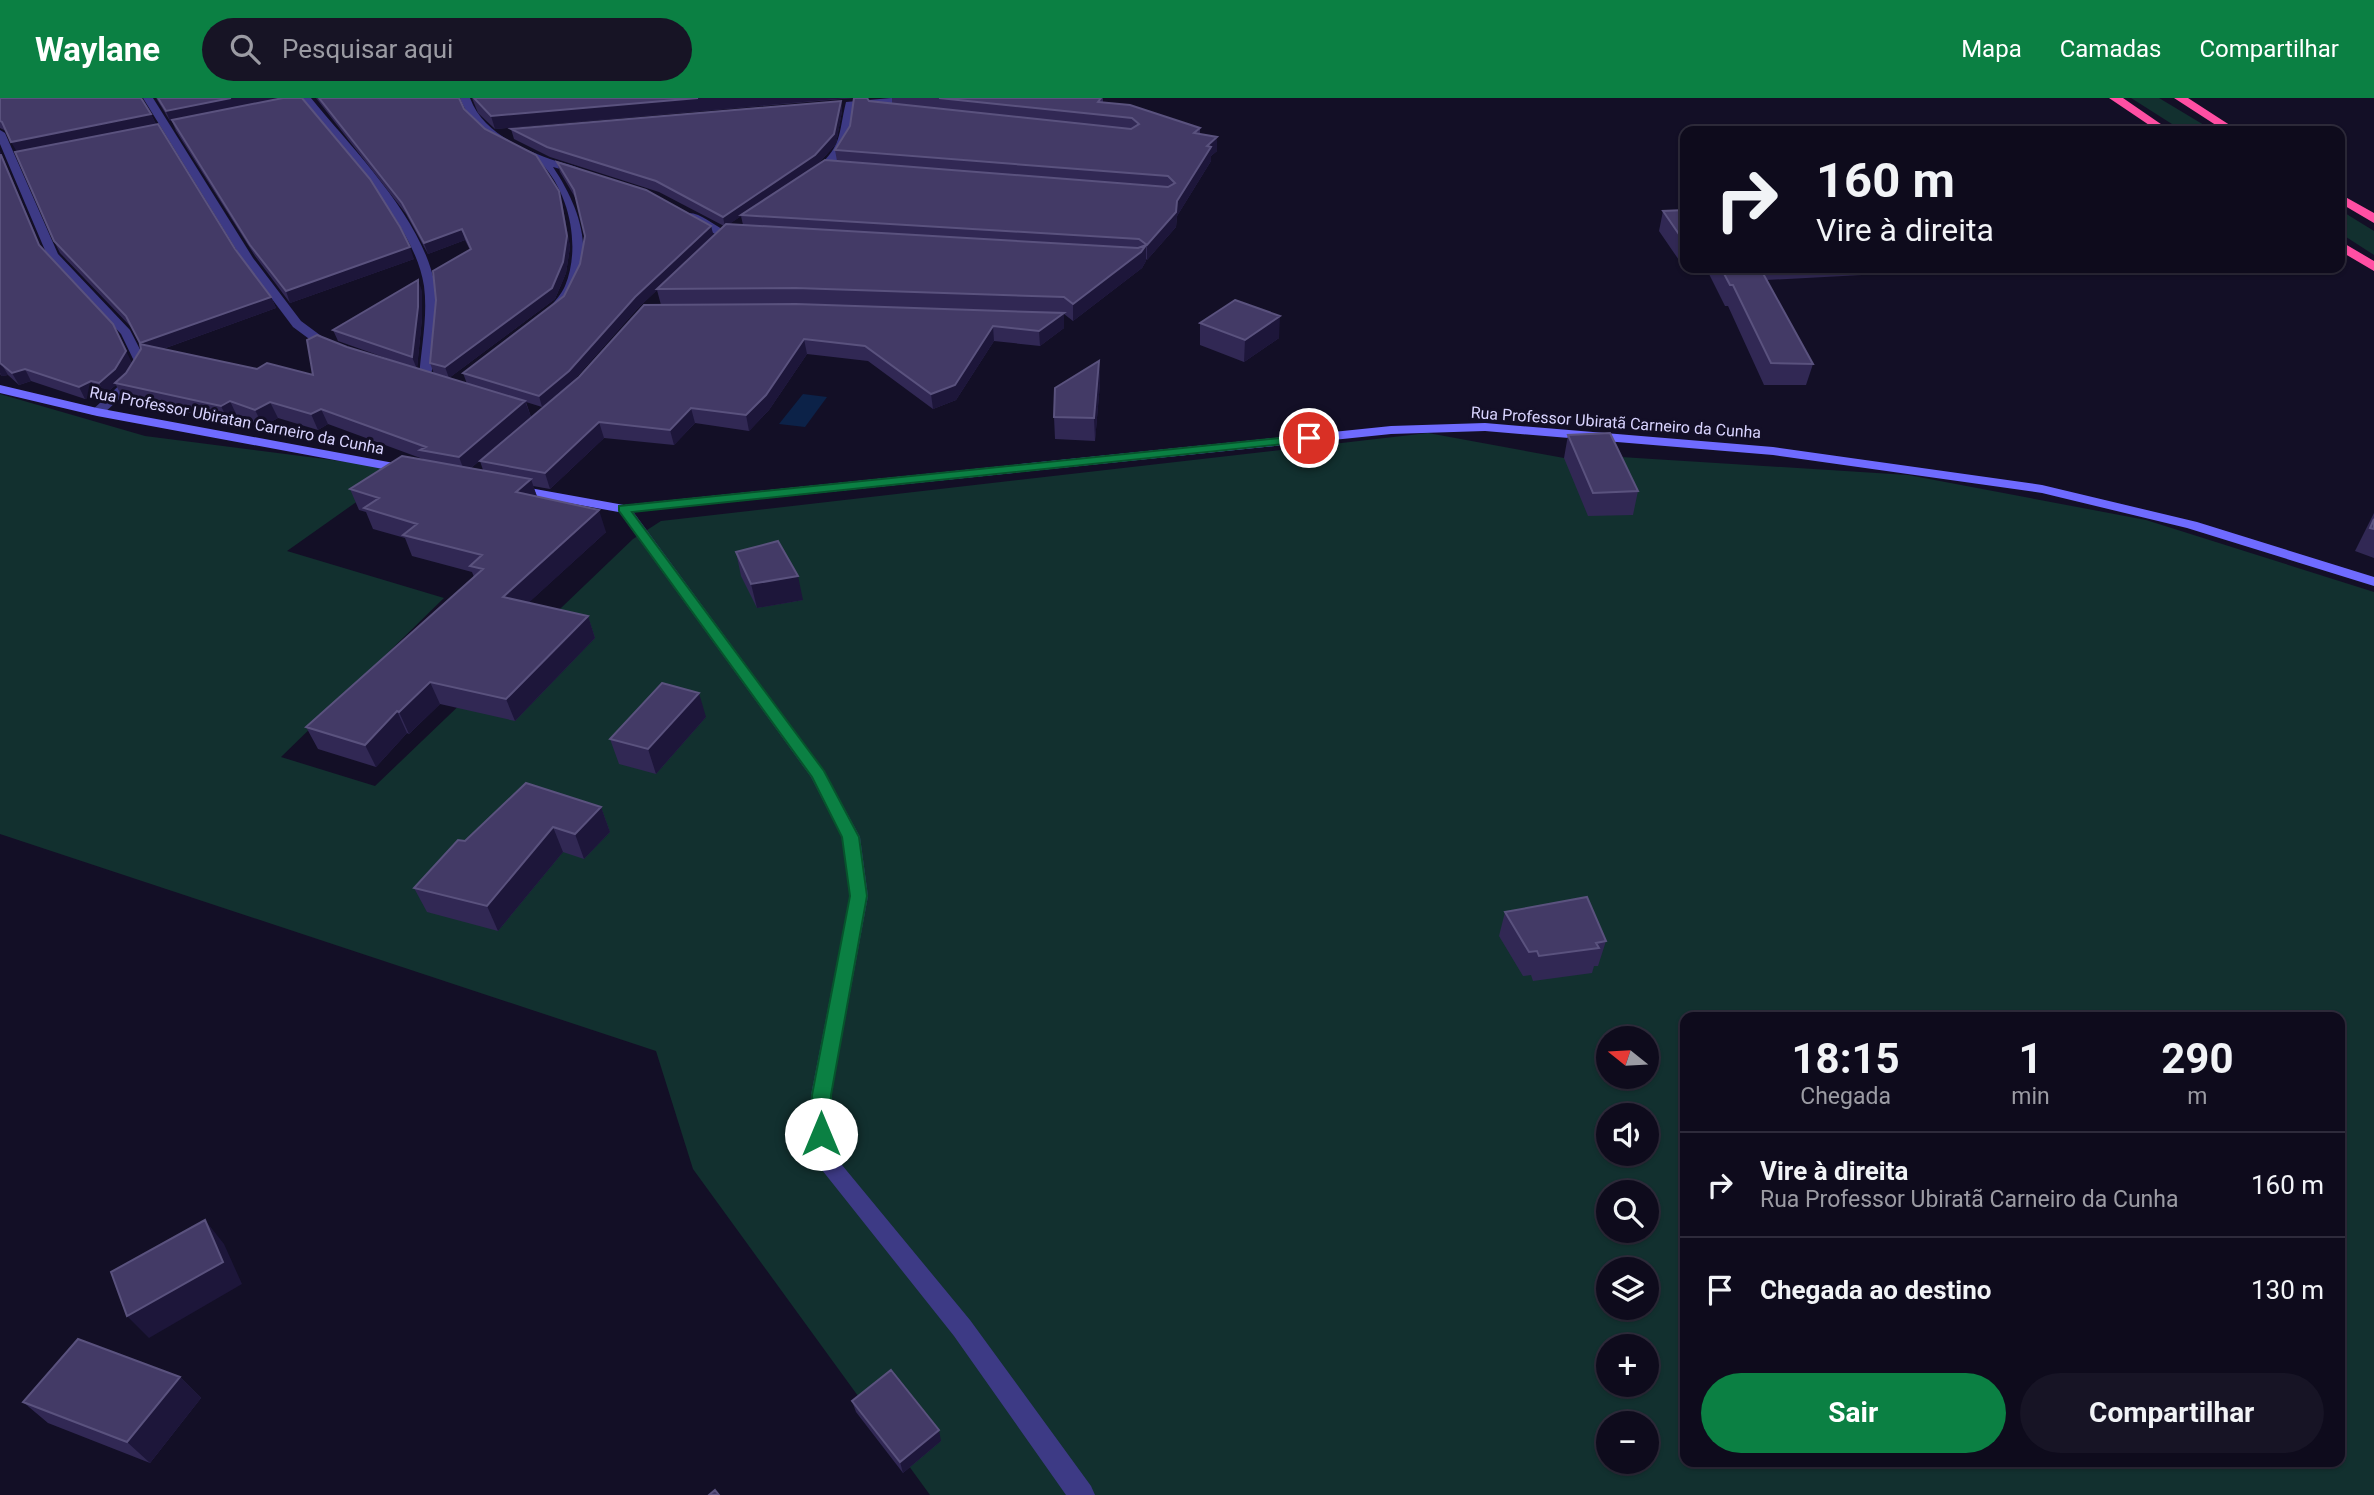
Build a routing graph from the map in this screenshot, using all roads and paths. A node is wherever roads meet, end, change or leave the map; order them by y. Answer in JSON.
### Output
{"nodes":[{"id":1,"x":148,"y":98,"type":"edge"},
{"id":2,"x":465,"y":98,"type":"edge"},
{"id":3,"x":2115,"y":98,"type":"edge"},
{"id":4,"x":2180,"y":98,"type":"edge"},
{"id":5,"x":305,"y":99,"type":"edge"},
{"id":6,"x":912,"y":99,"type":"edge"},
{"id":7,"x":845,"y":106,"type":"junction"},
{"id":8,"x":888,"y":112,"type":"edge"},
{"id":9,"x":178,"y":124,"type":"edge"},
{"id":10,"x":2157,"y":126,"type":"edge"},
{"id":11,"x":2226,"y":126,"type":"edge"},
{"id":12,"x":164,"y":127,"type":"junction"},
{"id":13,"x":151,"y":130,"type":"edge"},
{"id":14,"x":0,"y":133,"type":"edge"},
{"id":15,"x":519,"y":133,"type":"edge"},
{"id":16,"x":492,"y":135,"type":"junction"},
{"id":17,"x":22,"y":157,"type":"edge"},
{"id":18,"x":5,"y":160,"type":"edge"},
{"id":19,"x":545,"y":161,"type":"junction"},
{"id":20,"x":825,"y":168,"type":"junction"},
{"id":21,"x":838,"y":169,"type":"edge"},
{"id":22,"x":592,"y":175,"type":"edge"},
{"id":23,"x":803,"y":183,"type":"edge"},
{"id":24,"x":2345,"y":201,"type":"edge"},
{"id":25,"x":684,"y":211,"type":"edge"},
{"id":26,"x":2374,"y":219,"type":"edge"},
{"id":27,"x":747,"y":220,"type":"edge"},
{"id":28,"x":753,"y":236,"type":"edge"},
{"id":29,"x":721,"y":239,"type":"junction"},
{"id":30,"x":2345,"y":248,"type":"edge"},
{"id":31,"x":2374,"y":267,"type":"edge"},
{"id":32,"x":541,"y":320,"type":"edge"},
{"id":33,"x":346,"y":351,"type":"edge"},
{"id":34,"x":426,"y":379,"type":"edge"},
{"id":35,"x":0,"y":390,"type":"edge"},
{"id":36,"x":97,"y":412,"type":"junction"},
{"id":37,"x":429,"y":474,"type":"edge"},
{"id":38,"x":494,"y":486,"type":"edge"},
{"id":39,"x":624,"y":509,"type":"junction"},
{"id":40,"x":2374,"y":582,"type":"edge"},
{"id":41,"x":1082,"y":1495,"type":"edge"}],
"edges":[{"from":1,"to":12,"type":"street"},
{"from":2,"to":16,"type":"street"},
{"from":3,"to":10,"type":"highway"},
{"from":4,"to":11,"type":"highway"},
{"from":5,"to":34,"type":"street"},
{"from":6,"to":7,"type":"street"},
{"from":7,"to":8,"type":"street"},
{"from":7,"to":20,"type":"street"},
{"from":9,"to":12,"type":"street"},
{"from":12,"to":13,"type":"street"},
{"from":12,"to":33,"type":"street"},
{"from":14,"to":18,"type":"street"},
{"from":15,"to":16,"type":"street"},
{"from":16,"to":19,"type":"street"},
{"from":17,"to":18,"type":"street"},
{"from":18,"to":36,"type":"street"},
{"from":19,"to":22,"type":"street"},
{"from":19,"to":32,"type":"street"},
{"from":20,"to":21,"type":"street"},
{"from":20,"to":23,"type":"street"},
{"from":24,"to":26,"type":"highway"},
{"from":25,"to":29,"type":"street"},
{"from":27,"to":29,"type":"street"},
{"from":28,"to":29,"type":"street"},
{"from":30,"to":31,"type":"highway"},
{"from":35,"to":36,"type":"street","name":"Rua Professor Ubiratan Carneiro da Cunha"},
{"from":36,"to":37,"type":"street","name":"Rua Professor Ubiratan Carneiro da Cunha"},
{"from":38,"to":39,"type":"street","name":"Rua Professor Ubiratã Carneiro da Cunha"},
{"from":39,"to":40,"type":"street","name":"Rua Professor Ubiratã Carneiro da Cunha"},
{"from":39,"to":41,"type":"street"}]}
